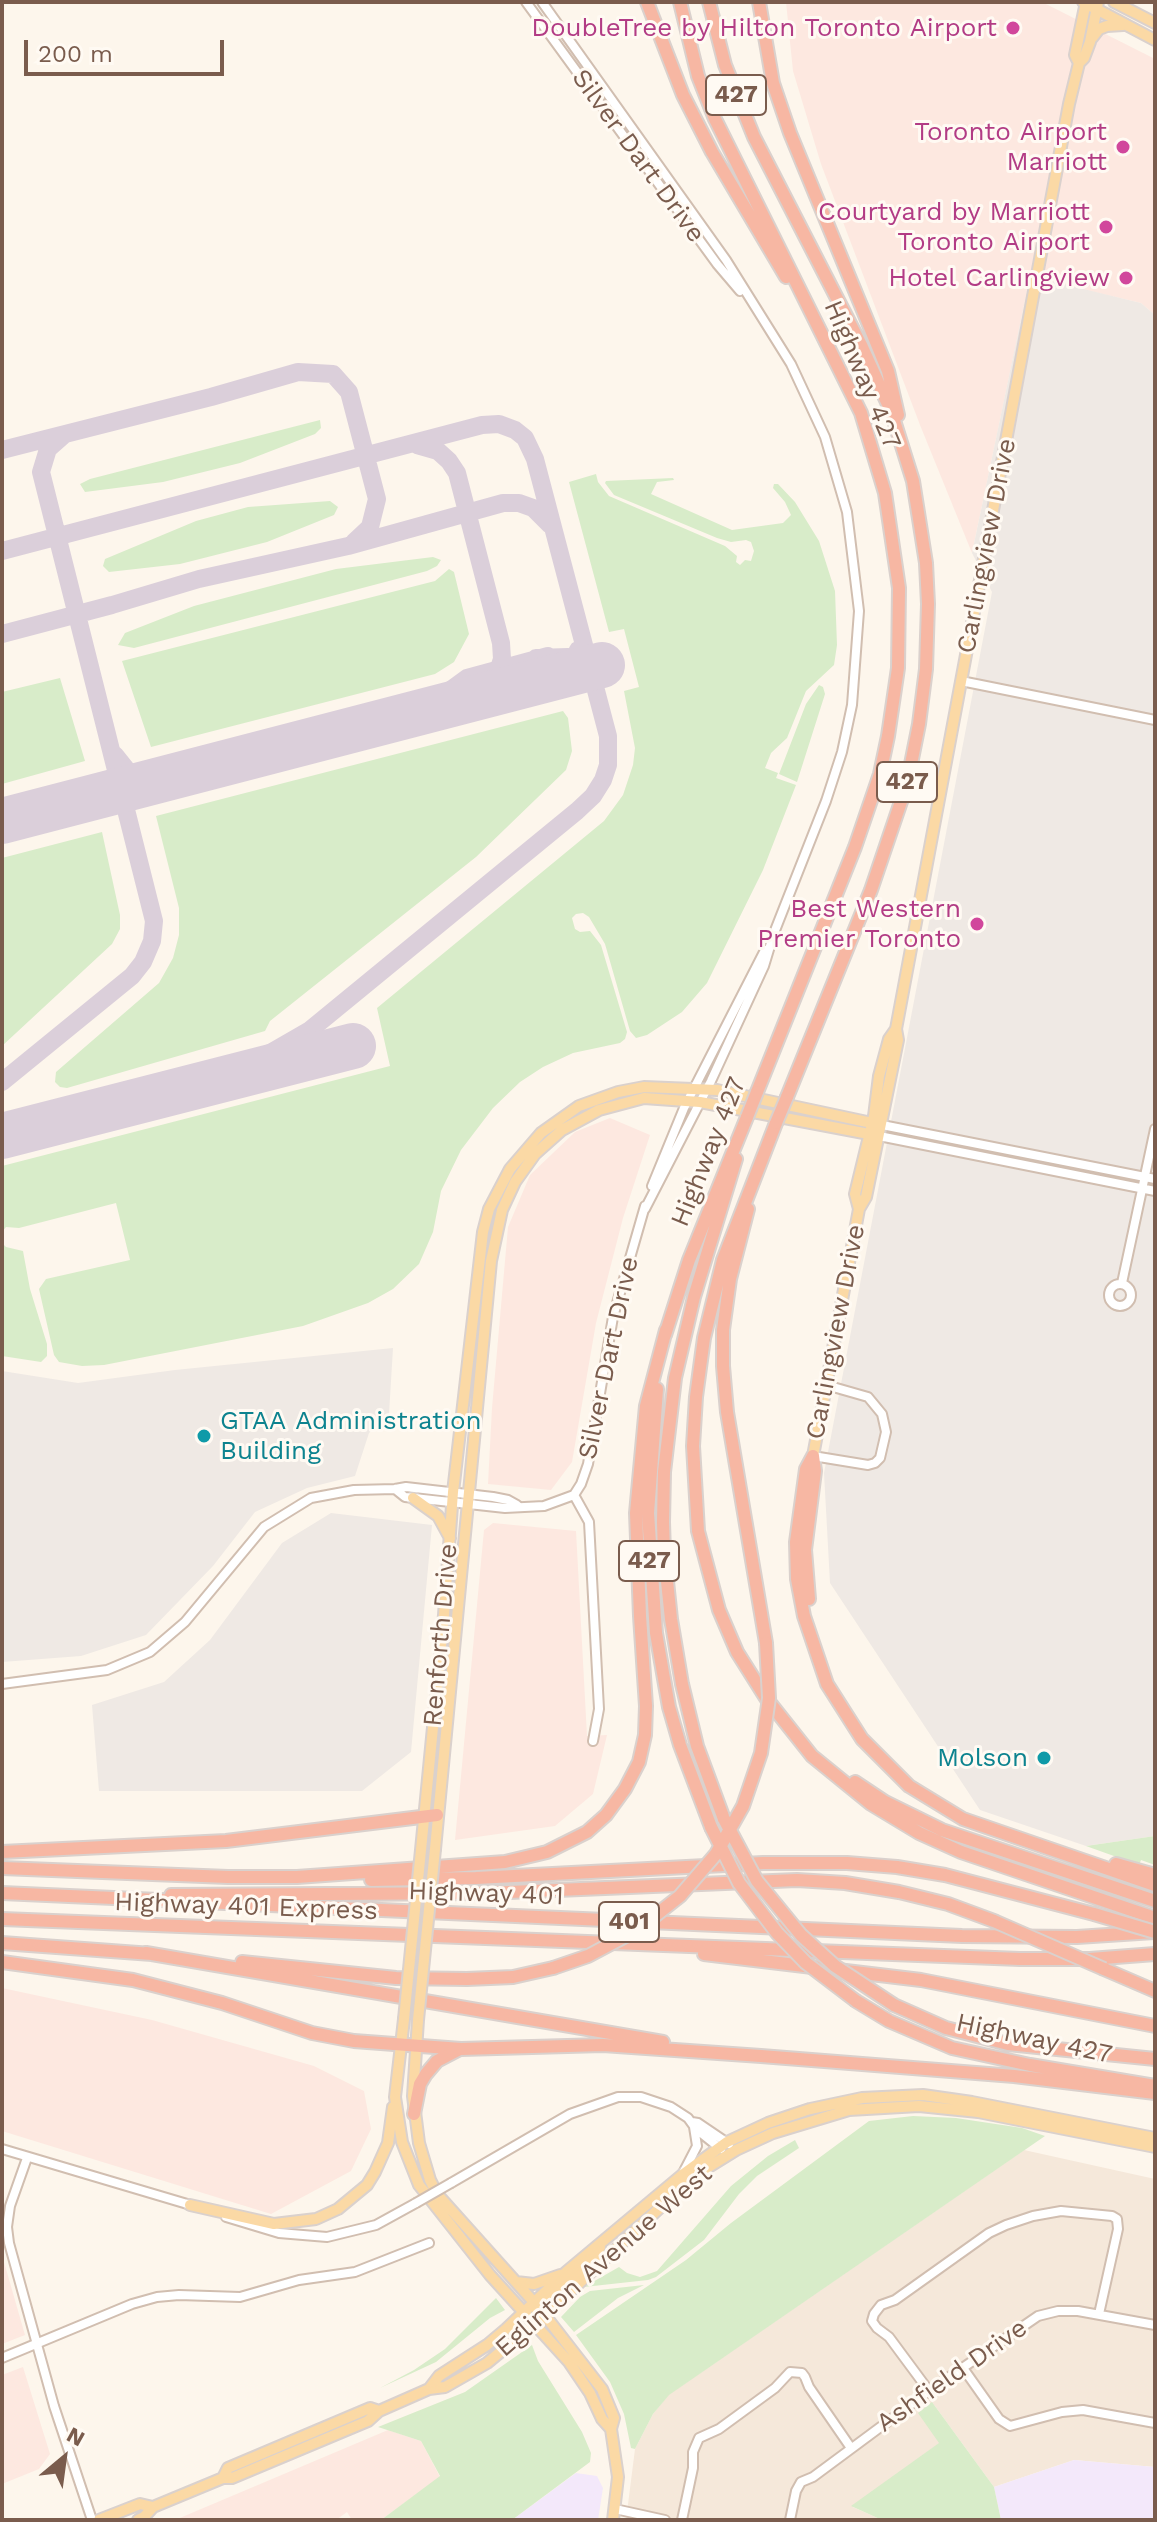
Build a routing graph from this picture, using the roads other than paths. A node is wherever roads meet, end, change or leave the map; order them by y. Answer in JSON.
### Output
{"nodes":[{"id":1,"x":526,"y":2,"type":"edge"},
{"id":2,"x":542,"y":2,"type":"edge"},
{"id":3,"x":647,"y":2,"type":"edge"},
{"id":4,"x":680,"y":2,"type":"edge"},
{"id":5,"x":709,"y":2,"type":"edge"},
{"id":6,"x":759,"y":2,"type":"edge"},
{"id":7,"x":769,"y":2,"type":"edge"},
{"id":8,"x":1114,"y":2,"type":"edge"},
{"id":9,"x":1090,"y":4,"type":"edge"},
{"id":10,"x":1155,"y":23,"type":"edge"},
{"id":11,"x":1125,"y":25,"type":"junction"},
{"id":12,"x":765,"y":30,"type":"junction"},
{"id":13,"x":1155,"y":40,"type":"edge"},
{"id":14,"x":1090,"y":42,"type":"junction"},
{"id":15,"x":1079,"y":63,"type":"junction"},
{"id":16,"x":614,"y":103,"type":"junction"},
{"id":17,"x":605,"y":110,"type":"junction"},
{"id":18,"x":755,"y":307,"type":"junction"},
{"id":19,"x":835,"y":358,"type":"junction"},
{"id":20,"x":905,"y":449,"type":"junction"},
{"id":21,"x":961,"y":681,"type":"junction"},
{"id":22,"x":1155,"y":720,"type":"edge"},
{"id":23,"x":701,"y":1088,"type":"junction"},
{"id":24,"x":694,"y":1101,"type":"junction"},
{"id":25,"x":745,"y":1121,"type":"junction"},
{"id":26,"x":875,"y":1129,"type":"junction"},
{"id":27,"x":1155,"y":1129,"type":"edge"},
{"id":28,"x":766,"y":1148,"type":"junction"},
{"id":29,"x":1144,"y":1177,"type":"junction"},
{"id":30,"x":1155,"y":1179,"type":"edge"},
{"id":31,"x":1142,"y":1189,"type":"junction"},
{"id":32,"x":1155,"y":1191,"type":"edge"},
{"id":33,"x":1122,"y":1283,"type":"dead end"},
{"id":34,"x":666,"y":1330,"type":"junction"},
{"id":35,"x":826,"y":1385,"type":"junction"},
{"id":36,"x":813,"y":1456,"type":"junction"},
{"id":37,"x":395,"y":1489,"type":"junction"},
{"id":38,"x":574,"y":1495,"type":"junction"},
{"id":39,"x":453,"y":1497,"type":"junction"},
{"id":40,"x":413,"y":1498,"type":"junction"},
{"id":41,"x":469,"y":1499,"type":"junction"},
{"id":42,"x":451,"y":1539,"type":"junction"},
{"id":43,"x":2,"y":1684,"type":"edge"},
{"id":44,"x":791,"y":1729,"type":"junction"},
{"id":45,"x":593,"y":1741,"type":"dead end"},
{"id":46,"x":431,"y":1816,"type":"junction"},
{"id":47,"x":2,"y":1852,"type":"edge"},
{"id":48,"x":2,"y":1868,"type":"edge"},
{"id":49,"x":1155,"y":1875,"type":"edge"},
{"id":50,"x":297,"y":1877,"type":"junction"},
{"id":51,"x":1155,"y":1885,"type":"edge"},
{"id":52,"x":2,"y":1893,"type":"edge"},
{"id":53,"x":103,"y":1898,"type":"junction"},
{"id":54,"x":1155,"y":1901,"type":"edge"},
{"id":55,"x":1155,"y":1918,"type":"edge"},
{"id":56,"x":2,"y":1919,"type":"edge"},
{"id":57,"x":1155,"y":1932,"type":"edge"},
{"id":58,"x":2,"y":1943,"type":"edge"},
{"id":59,"x":633,"y":1944,"type":"junction"},
{"id":60,"x":146,"y":1953,"type":"junction"},
{"id":61,"x":1155,"y":1954,"type":"edge"},
{"id":62,"x":2,"y":1962,"type":"edge"},
{"id":63,"x":1155,"y":1991,"type":"edge"},
{"id":64,"x":1155,"y":2026,"type":"edge"},
{"id":65,"x":402,"y":2043,"type":"junction"},
{"id":66,"x":416,"y":2044,"type":"junction"},
{"id":67,"x":461,"y":2049,"type":"junction"},
{"id":68,"x":761,"y":2056,"type":"junction"},
{"id":69,"x":1155,"y":2059,"type":"edge"},
{"id":70,"x":1155,"y":2086,"type":"edge"},
{"id":71,"x":1155,"y":2093,"type":"edge"},
{"id":72,"x":395,"y":2097,"type":"junction"},
{"id":73,"x":414,"y":2114,"type":"junction"},
{"id":74,"x":692,"y":2122,"type":"junction"},
{"id":75,"x":1155,"y":2138,"type":"edge"},
{"id":76,"x":1155,"y":2147,"type":"edge"},
{"id":77,"x":2,"y":2149,"type":"edge"},
{"id":78,"x":727,"y":2149,"type":"junction"},
{"id":79,"x":27,"y":2158,"type":"junction"},
{"id":80,"x":682,"y":2175,"type":"junction"},
{"id":81,"x":190,"y":2205,"type":"junction"},
{"id":82,"x":429,"y":2243,"type":"dead end"},
{"id":83,"x":598,"y":2255,"type":"junction"},
{"id":84,"x":566,"y":2272,"type":"junction"},
{"id":85,"x":516,"y":2282,"type":"junction"},
{"id":86,"x":540,"y":2309,"type":"junction"},
{"id":87,"x":1099,"y":2314,"type":"junction"},
{"id":88,"x":529,"y":2319,"type":"junction"},
{"id":89,"x":1155,"y":2325,"type":"edge"},
{"id":90,"x":37,"y":2343,"type":"junction"},
{"id":91,"x":2,"y":2358,"type":"edge"},
{"id":92,"x":963,"y":2368,"type":"junction"},
{"id":93,"x":929,"y":2391,"type":"junction"},
{"id":94,"x":1155,"y":2423,"type":"edge"},
{"id":95,"x":611,"y":2429,"type":"junction"},
{"id":96,"x":851,"y":2448,"type":"junction"},
{"id":97,"x":153,"y":2507,"type":"junction"},
{"id":98,"x":614,"y":2515,"type":"edge"},
{"id":99,"x":92,"y":2520,"type":"edge"},
{"id":100,"x":99,"y":2520,"type":"edge"},
{"id":101,"x":138,"y":2520,"type":"edge"},
{"id":102,"x":665,"y":2520,"type":"edge"},
{"id":103,"x":682,"y":2520,"type":"edge"},
{"id":104,"x":790,"y":2520,"type":"edge"}],
"edges":[{"from":1,"to":17,"type":"street","name":"Silver Dart Drive"},
{"from":2,"to":16,"type":"street","name":"Silver Dart Drive"},
{"from":3,"to":19,"type":"highway"},
{"from":4,"to":19,"type":"highway","name":"Highway 427","number":"427"},
{"from":5,"to":20,"type":"highway","name":"Highway 427","number":"427"},
{"from":6,"to":12,"type":"highway"},
{"from":7,"to":12,"type":"highway"},
{"from":8,"to":10,"type":"main road"},
{"from":9,"to":11,"type":"main road"},
{"from":9,"to":14,"type":"main road","name":"Carlingview Drive"},
{"from":9,"to":15,"type":"main road","name":"Carlingview Drive"},
{"from":11,"to":13,"type":"main road"},
{"from":11,"to":14,"type":"main road"},
{"from":12,"to":20,"type":"highway"},
{"from":14,"to":15,"type":"main road","name":"Carlingview Drive"},
{"from":15,"to":21,"type":"main road","name":"Carlingview Drive"},
{"from":16,"to":17,"type":"street"},
{"from":16,"to":18,"type":"street","name":"Silver Dart Drive"},
{"from":17,"to":18,"type":"street","name":"Silver Dart Drive"},
{"from":18,"to":23,"type":"street","name":"Silver Dart Drive"},
{"from":19,"to":25,"type":"highway","name":"Highway 427","number":"427","bridge":true},
{"from":20,"to":28,"type":"highway","name":"Highway 427","number":"427","bridge":true},
{"from":21,"to":22,"type":"street"},
{"from":21,"to":26,"type":"main road","name":"Carlingview Drive"},
{"from":23,"to":24,"type":"street","name":"Silver Dart Drive"},
{"from":23,"to":26,"type":"main road","name":"Renforth Drive"},
{"from":23,"to":39,"type":"main road","name":"Renforth Drive"},
{"from":24,"to":26,"type":"main road","name":"Renforth Drive"},
{"from":24,"to":38,"type":"street","name":"Silver Dart Drive"},
{"from":24,"to":41,"type":"main road","name":"Renforth Drive"},
{"from":25,"to":34,"type":"highway","name":"Highway 427","number":"427"},
{"from":25,"to":69,"type":"highway","bridge":true},
{"from":26,"to":29,"type":"street"},
{"from":26,"to":31,"type":"street"},
{"from":26,"to":35,"type":"main road","name":"Carlingview Drive"},
{"from":27,"to":29,"type":"street"},
{"from":28,"to":44,"type":"highway","name":"Highway 427","number":"427"},
{"from":28,"to":60,"type":"highway","bridge":true},
{"from":29,"to":30,"type":"street"},
{"from":29,"to":31,"type":"street"},
{"from":31,"to":32,"type":"street"},
{"from":31,"to":33,"type":"street"},
{"from":34,"to":50,"type":"highway"},
{"from":34,"to":70,"type":"highway","name":"Highway 427","number":"427","bridge":true},
{"from":35,"to":36,"type":"main road","name":"Carlingview Drive"},
{"from":35,"to":36,"type":"street"},
{"from":36,"to":49,"type":"highway"},
{"from":36,"to":51,"type":"highway"},
{"from":37,"to":39,"type":"street"},
{"from":37,"to":40,"type":"street"},
{"from":37,"to":43,"type":"street"},
{"from":38,"to":41,"type":"street"},
{"from":38,"to":45,"type":"street","name":"Silver Dart Drive"},
{"from":39,"to":40,"type":"street"},
{"from":39,"to":41,"type":"street"},
{"from":39,"to":42,"type":"main road","name":"Renforth Drive"},
{"from":40,"to":42,"type":"main road"},
{"from":41,"to":46,"type":"main road","name":"Renforth Drive"},
{"from":42,"to":46,"type":"main road","name":"Renforth Drive"},
{"from":44,"to":54,"type":"highway"},
{"from":44,"to":55,"type":"highway","name":"Highway 427","number":"427"},
{"from":46,"to":47,"type":"highway"},
{"from":46,"to":65,"type":"main road","name":"Renforth Drive","bridge":true},
{"from":46,"to":66,"type":"main road","name":"Renforth Drive","bridge":true},
{"from":48,"to":50,"type":"highway"},
{"from":50,"to":57,"type":"highway","bridge":true},
{"from":52,"to":53,"type":"highway","name":"Highway 401 Express","number":"401"},
{"from":53,"to":57,"type":"highway","name":"Highway 401","number":"401"},
{"from":53,"to":63,"type":"highway","bridge":true},
{"from":56,"to":59,"type":"highway","name":"Highway 401 Express","number":"401"},
{"from":58,"to":60,"type":"highway"},
{"from":59,"to":61,"type":"highway","number":"401"},
{"from":59,"to":64,"type":"highway"},
{"from":60,"to":68,"type":"highway"},
{"from":62,"to":65,"type":"highway"},
{"from":65,"to":66,"type":"highway"},
{"from":65,"to":72,"type":"main road","name":"Renforth Drive"},
{"from":66,"to":67,"type":"highway"},
{"from":66,"to":73,"type":"main road","name":"Renforth Drive"},
{"from":67,"to":68,"type":"highway"},
{"from":67,"to":73,"type":"highway"},
{"from":68,"to":71,"type":"highway"},
{"from":72,"to":81,"type":"main road"},
{"from":72,"to":88,"type":"main road","name":"Renforth Drive"},
{"from":73,"to":85,"type":"main road","name":"Renforth Drive"},
{"from":74,"to":78,"type":"street"},
{"from":74,"to":80,"type":"street"},
{"from":74,"to":81,"type":"street","bridge":true},
{"from":75,"to":78,"type":"main road","name":"Eglinton Avenue West"},
{"from":76,"to":78,"type":"main road","name":"Eglinton Avenue West"},
{"from":77,"to":79,"type":"street"},
{"from":78,"to":80,"type":"main road","name":"Eglinton Avenue West"},
{"from":78,"to":83,"type":"main road","name":"Eglinton Avenue West"},
{"from":79,"to":81,"type":"street"},
{"from":79,"to":90,"type":"street"},
{"from":80,"to":83,"type":"main road","name":"Eglinton Avenue West"},
{"from":82,"to":90,"type":"street"},
{"from":83,"to":84,"type":"main road","name":"Eglinton Avenue West"},
{"from":83,"to":86,"type":"main road","name":"Eglinton Avenue West"},
{"from":84,"to":85,"type":"main road"},
{"from":84,"to":86,"type":"main road","name":"Eglinton Avenue West"},
{"from":85,"to":86,"type":"main road","name":"Renforth Drive"},
{"from":86,"to":88,"type":"main road","name":"Eglinton Avenue West"},
{"from":86,"to":95,"type":"main road","name":"Renforth Drive"},
{"from":87,"to":89,"type":"street","name":"Ashfield Drive"},
{"from":87,"to":92,"type":"street","name":"Ashfield Drive"},
{"from":87,"to":93,"type":"street"},
{"from":88,"to":95,"type":"main road","name":"Renforth Drive"},
{"from":88,"to":97,"type":"main road","name":"Eglinton Avenue West"},
{"from":90,"to":91,"type":"street"},
{"from":90,"to":99,"type":"street"},
{"from":92,"to":93,"type":"street","name":"Ashfield Drive"},
{"from":92,"to":94,"type":"street"},
{"from":93,"to":96,"type":"street","name":"Ashfield Drive"},
{"from":95,"to":98,"type":"main road","name":"Renforth Drive"},
{"from":96,"to":103,"type":"street"},
{"from":96,"to":104,"type":"street","name":"Ashfield Drive"},
{"from":97,"to":100,"type":"main road","name":"Eglinton Avenue West"},
{"from":97,"to":101,"type":"main road","name":"Eglinton Avenue West"},
{"from":98,"to":102,"type":"street"}]}
